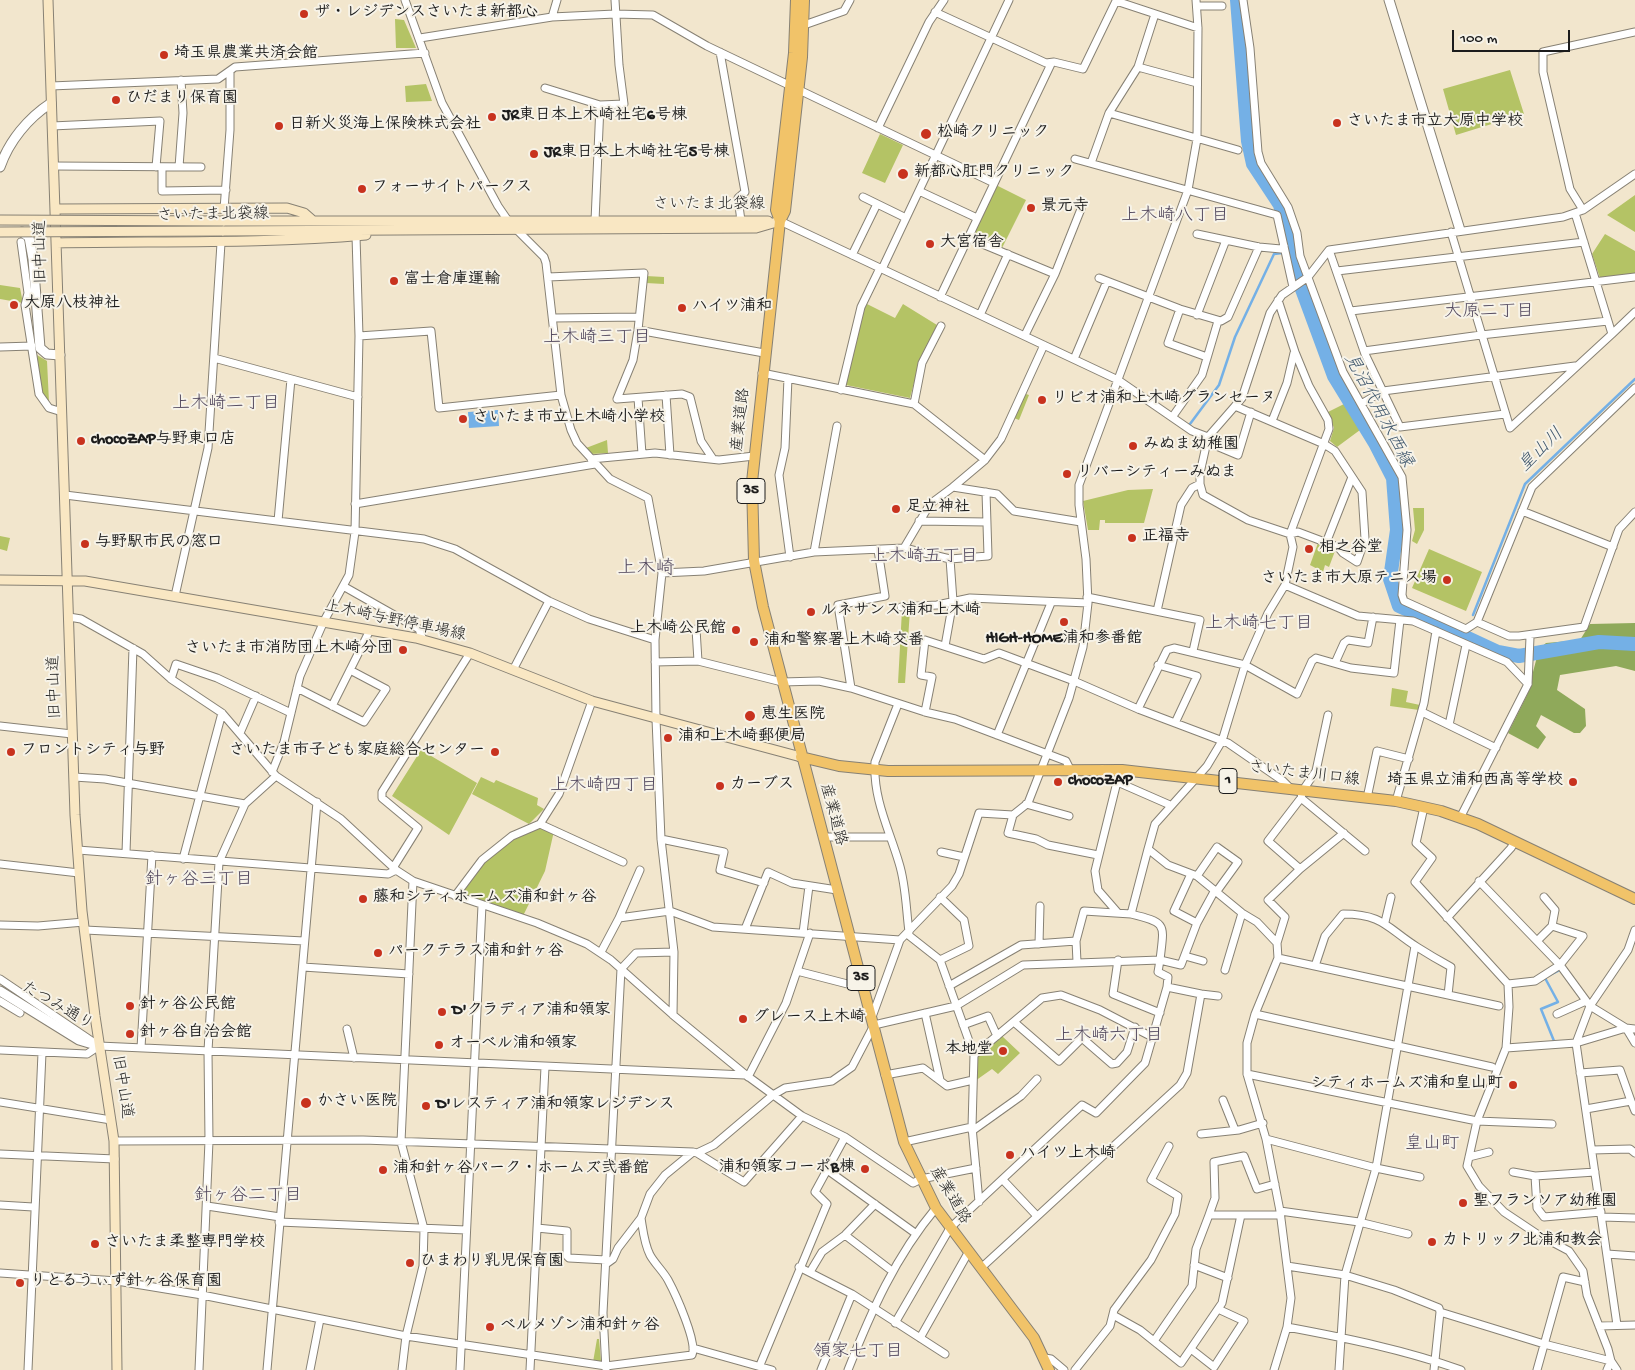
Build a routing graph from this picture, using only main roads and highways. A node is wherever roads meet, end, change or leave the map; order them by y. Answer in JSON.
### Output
{"nodes":[{"id":1,"x":48,"y":0,"type":"edge"},
{"id":2,"x":796,"y":0,"type":"edge"},
{"id":3,"x":804,"y":0,"type":"edge"},
{"id":4,"x":795,"y":87,"type":"junction"},
{"id":5,"x":56,"y":209,"type":"junction"},
{"id":6,"x":0,"y":220,"type":"edge"},
{"id":7,"x":312,"y":220,"type":"junction"},
{"id":8,"x":780,"y":221,"type":"junction"},
{"id":9,"x":426,"y":230,"type":"junction"},
{"id":10,"x":0,"y":232,"type":"edge"},
{"id":11,"x":57,"y":243,"type":"junction"},
{"id":12,"x":0,"y":580,"type":"edge"},
{"id":13,"x":68,"y":580,"type":"junction"},
{"id":14,"x":801,"y":757,"type":"junction"},
{"id":15,"x":1635,"y":899,"type":"edge"},
{"id":16,"x":117,"y":1370,"type":"edge"},
{"id":17,"x":1049,"y":1370,"type":"edge"}],
"edges":[{"from":1,"to":5,"type":"main road","name":"旧中山道"},
{"from":2,"to":4,"type":"main road","name":"産業道路","number":"35"},
{"from":3,"to":4,"type":"main road","name":"産業道路","number":"35"},
{"from":4,"to":8,"type":"main road","name":"産業道路","number":"35"},
{"from":5,"to":7,"type":"main road","name":"さいたま北袋線"},
{"from":5,"to":11,"type":"main road","name":"旧中山道"},
{"from":6,"to":7,"type":"main road","name":"さいたま北袋線","bridge":true},
{"from":7,"to":8,"type":"main road","name":"さいたま北袋線"},
{"from":8,"to":9,"type":"main road","name":"さいたま北袋線"},
{"from":8,"to":14,"type":"main road","name":"産業道路","number":"35"},
{"from":9,"to":10,"type":"main road","name":"さいたま北袋線","bridge":true},
{"from":9,"to":11,"type":"main road","name":"さいたま北袋線"},
{"from":11,"to":13,"type":"main road","name":"旧中山道"},
{"from":12,"to":13,"type":"main road","name":"上木崎与野停車場線"},
{"from":13,"to":14,"type":"main road","name":"上木崎与野停車場線"},
{"from":13,"to":16,"type":"main road","name":"旧中山道"},
{"from":14,"to":15,"type":"main road","name":"さいたま川口線","number":"1"},
{"from":14,"to":17,"type":"main road","name":"産業道路","number":"35"}]}
